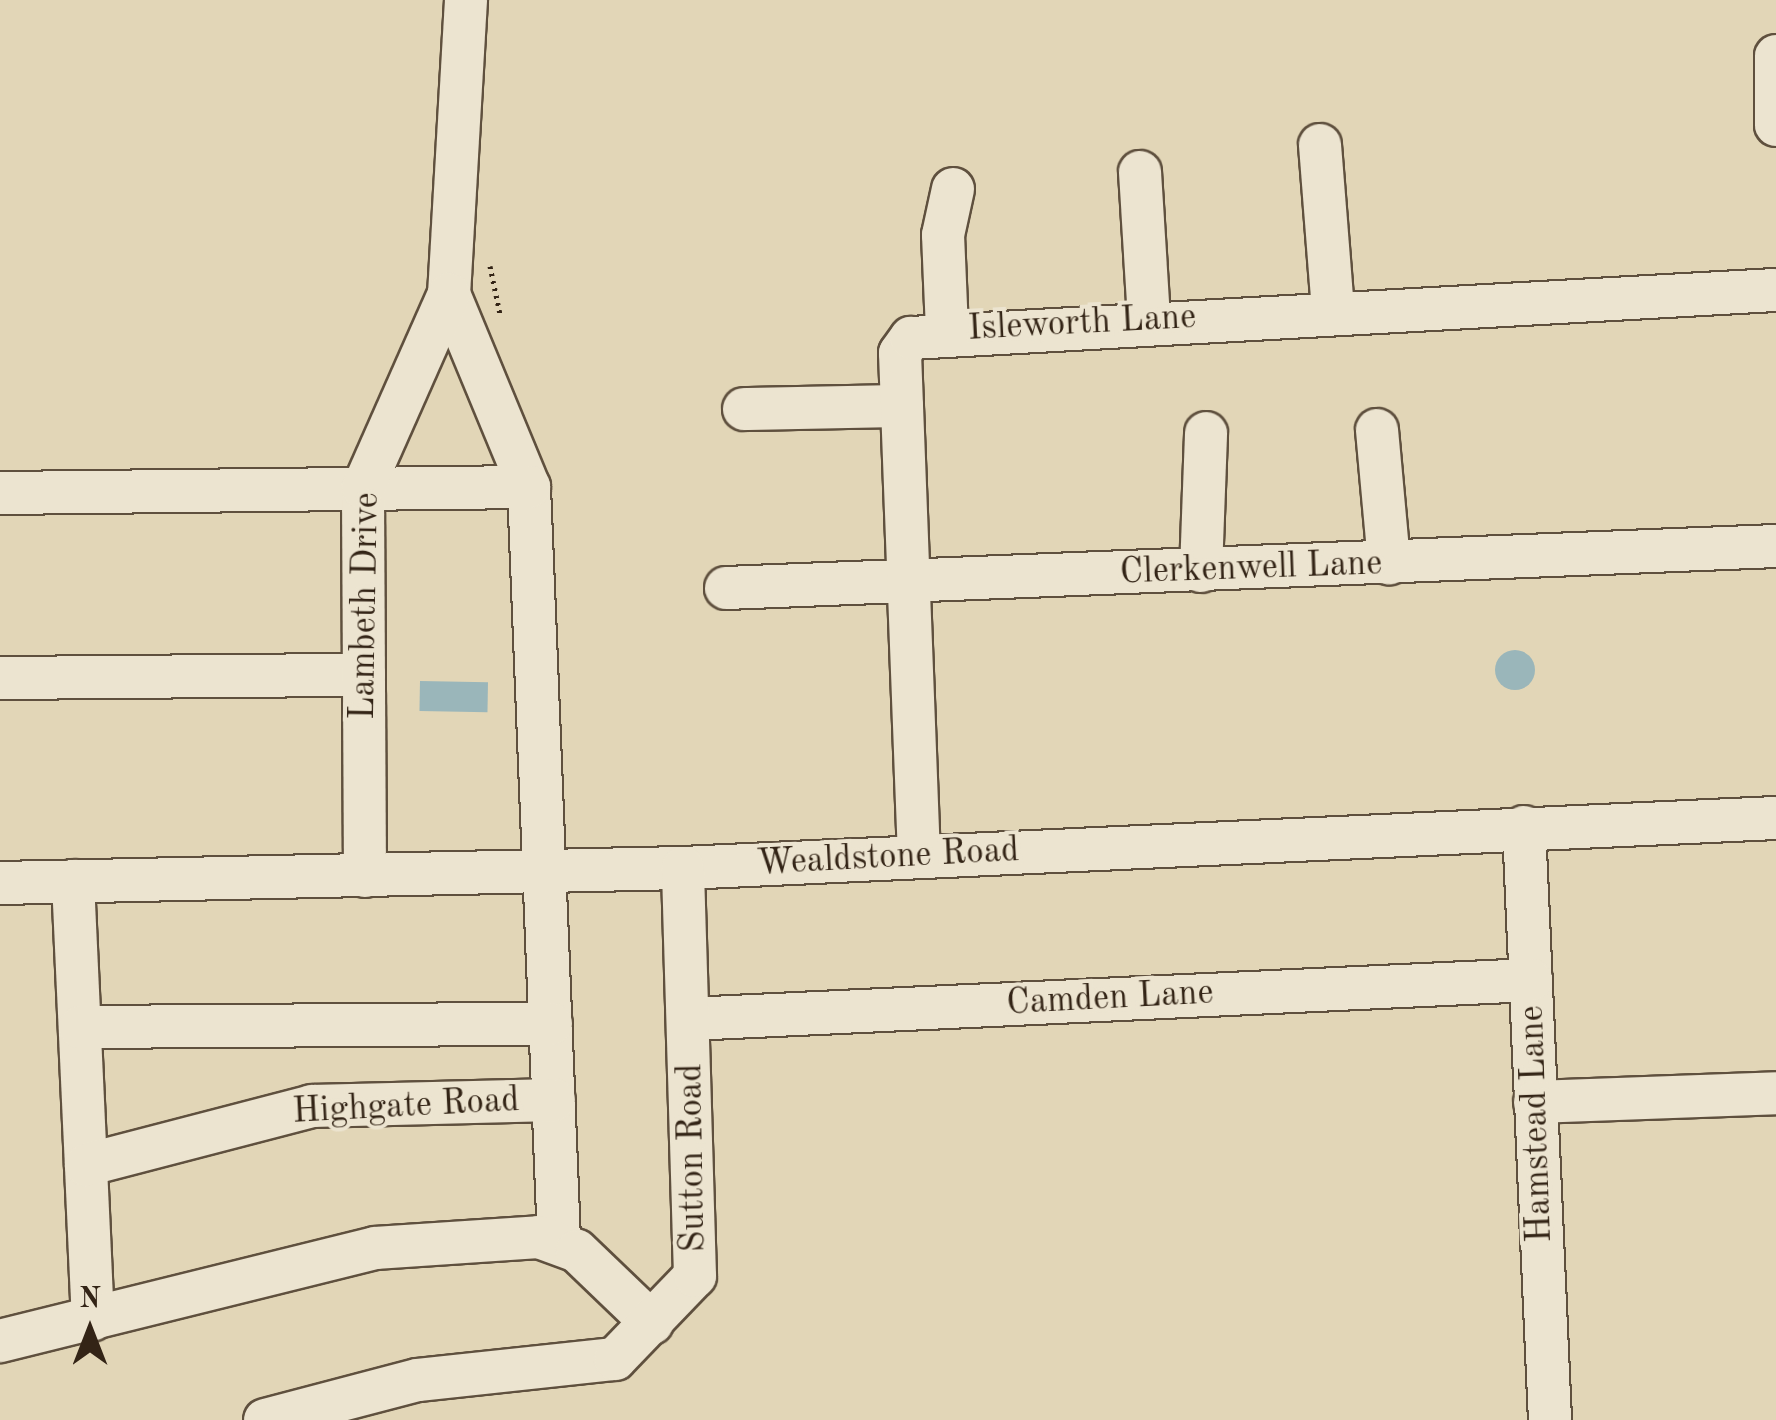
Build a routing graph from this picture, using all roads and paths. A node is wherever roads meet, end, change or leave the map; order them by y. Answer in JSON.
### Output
{"nodes":[{"id":1,"x":466,"y":0,"type":"edge"},
{"id":2,"x":1776,"y":56,"type":"edge"},
{"id":3,"x":1776,"y":125,"type":"edge"},
{"id":4,"x":1320,"y":145,"type":"dead end"},
{"id":5,"x":1140,"y":172,"type":"dead end"},
{"id":6,"x":952,"y":189,"type":"dead end"},
{"id":7,"x":489,"y":246,"type":"dead end"},
{"id":8,"x":1776,"y":290,"type":"edge"},
{"id":9,"x":450,"y":294,"type":"junction"},
{"id":10,"x":1333,"y":312,"type":"junction"},
{"id":11,"x":1150,"y":321,"type":"junction"},
{"id":12,"x":504,"y":326,"type":"dead end"},
{"id":13,"x":947,"y":330,"type":"junction"},
{"id":14,"x":902,"y":406,"type":"junction"},
{"id":15,"x":744,"y":409,"type":"dead end"},
{"id":16,"x":1377,"y":430,"type":"dead end"},
{"id":17,"x":1206,"y":433,"type":"dead end"},
{"id":18,"x":529,"y":487,"type":"junction"},
{"id":19,"x":363,"y":488,"type":"junction"},
{"id":20,"x":0,"y":493,"type":"edge"},
{"id":21,"x":1776,"y":546,"type":"edge"},
{"id":22,"x":1389,"y":563,"type":"junction"},
{"id":23,"x":1201,"y":571,"type":"junction"},
{"id":24,"x":912,"y":584,"type":"junction"},
{"id":25,"x":726,"y":588,"type":"dead end"},
{"id":26,"x":364,"y":675,"type":"junction"},
{"id":27,"x":0,"y":678,"type":"edge"},
{"id":28,"x":1776,"y":818,"type":"edge"},
{"id":29,"x":1524,"y":827,"type":"junction"},
{"id":30,"x":919,"y":857,"type":"junction"},
{"id":31,"x":683,"y":868,"type":"junction"},
{"id":32,"x":545,"y":872,"type":"junction"},
{"id":33,"x":365,"y":876,"type":"junction"},
{"id":34,"x":73,"y":882,"type":"junction"},
{"id":35,"x":0,"y":883,"type":"edge"},
{"id":36,"x":1531,"y":980,"type":"junction"},
{"id":37,"x":689,"y":1019,"type":"junction"},
{"id":38,"x":551,"y":1024,"type":"junction"},
{"id":39,"x":80,"y":1027,"type":"junction"},
{"id":40,"x":1776,"y":1092,"type":"edge"},
{"id":41,"x":554,"y":1100,"type":"junction"},
{"id":42,"x":1535,"y":1102,"type":"junction"},
{"id":43,"x":86,"y":1165,"type":"junction"},
{"id":44,"x":559,"y":1240,"type":"junction"},
{"id":45,"x":93,"y":1320,"type":"junction"},
{"id":46,"x":652,"y":1323,"type":"junction"},
{"id":47,"x":0,"y":1342,"type":"edge"},
{"id":48,"x":264,"y":1420,"type":"edge"},
{"id":49,"x":1550,"y":1420,"type":"edge"}],
"edges":[{"from":1,"to":9,"type":"street","name":"Lambeth Drive"},
{"from":2,"to":3,"type":"street"},
{"from":4,"to":10,"type":"street"},
{"from":5,"to":11,"type":"street"},
{"from":6,"to":13,"type":"street"},
{"from":7,"to":12,"type":"path"},
{"from":8,"to":10,"type":"street","name":"Isleworth Lane"},
{"from":9,"to":18,"type":"street","name":"Lambeth Drive"},
{"from":9,"to":19,"type":"street","name":"Lambeth Drive"},
{"from":10,"to":11,"type":"street","name":"Isleworth Lane"},
{"from":11,"to":13,"type":"street","name":"Isleworth Lane"},
{"from":13,"to":14,"type":"street","name":"Isleworth Lane"},
{"from":14,"to":15,"type":"street"},
{"from":14,"to":24,"type":"street","name":"Isleworth Lane"},
{"from":16,"to":22,"type":"street"},
{"from":17,"to":23,"type":"street"},
{"from":18,"to":19,"type":"street"},
{"from":18,"to":32,"type":"street","name":"Lambeth Drive"},
{"from":19,"to":20,"type":"street"},
{"from":19,"to":26,"type":"street","name":"Lambeth Drive"},
{"from":21,"to":22,"type":"street","name":"Clerkenwell Lane"},
{"from":22,"to":23,"type":"street","name":"Clerkenwell Lane"},
{"from":23,"to":24,"type":"street","name":"Clerkenwell Lane"},
{"from":24,"to":25,"type":"street","name":"Clerkenwell Lane"},
{"from":24,"to":30,"type":"street","name":"Isleworth Lane"},
{"from":26,"to":27,"type":"street"},
{"from":26,"to":33,"type":"street","name":"Lambeth Drive"},
{"from":28,"to":29,"type":"street","name":"Wealdstone Road"},
{"from":29,"to":30,"type":"street","name":"Wealdstone Road"},
{"from":29,"to":36,"type":"street","name":"Hamstead Lane"},
{"from":30,"to":31,"type":"street","name":"Wealdstone Road"},
{"from":31,"to":32,"type":"street","name":"Wealdstone Road"},
{"from":31,"to":37,"type":"street","name":"Sutton Road"},
{"from":32,"to":33,"type":"street","name":"Wealdstone Road"},
{"from":32,"to":38,"type":"street","name":"Lambeth Drive"},
{"from":33,"to":34,"type":"street","name":"Wealdstone Road"},
{"from":34,"to":35,"type":"street","name":"Wealdstone Road"},
{"from":34,"to":39,"type":"street"},
{"from":36,"to":37,"type":"street","name":"Camden Lane"},
{"from":36,"to":42,"type":"street","name":"Hamstead Lane"},
{"from":37,"to":46,"type":"street","name":"Sutton Road"},
{"from":38,"to":39,"type":"street"},
{"from":38,"to":41,"type":"street","name":"Lambeth Drive"},
{"from":39,"to":43,"type":"street"},
{"from":40,"to":42,"type":"street"},
{"from":41,"to":43,"type":"street","name":"Highgate Road"},
{"from":41,"to":44,"type":"street","name":"Lambeth Drive"},
{"from":42,"to":49,"type":"street","name":"Hamstead Lane"},
{"from":43,"to":45,"type":"street"},
{"from":44,"to":45,"type":"street"},
{"from":44,"to":46,"type":"street"},
{"from":45,"to":47,"type":"street"},
{"from":46,"to":48,"type":"street","name":"Sutton Road"}]}
